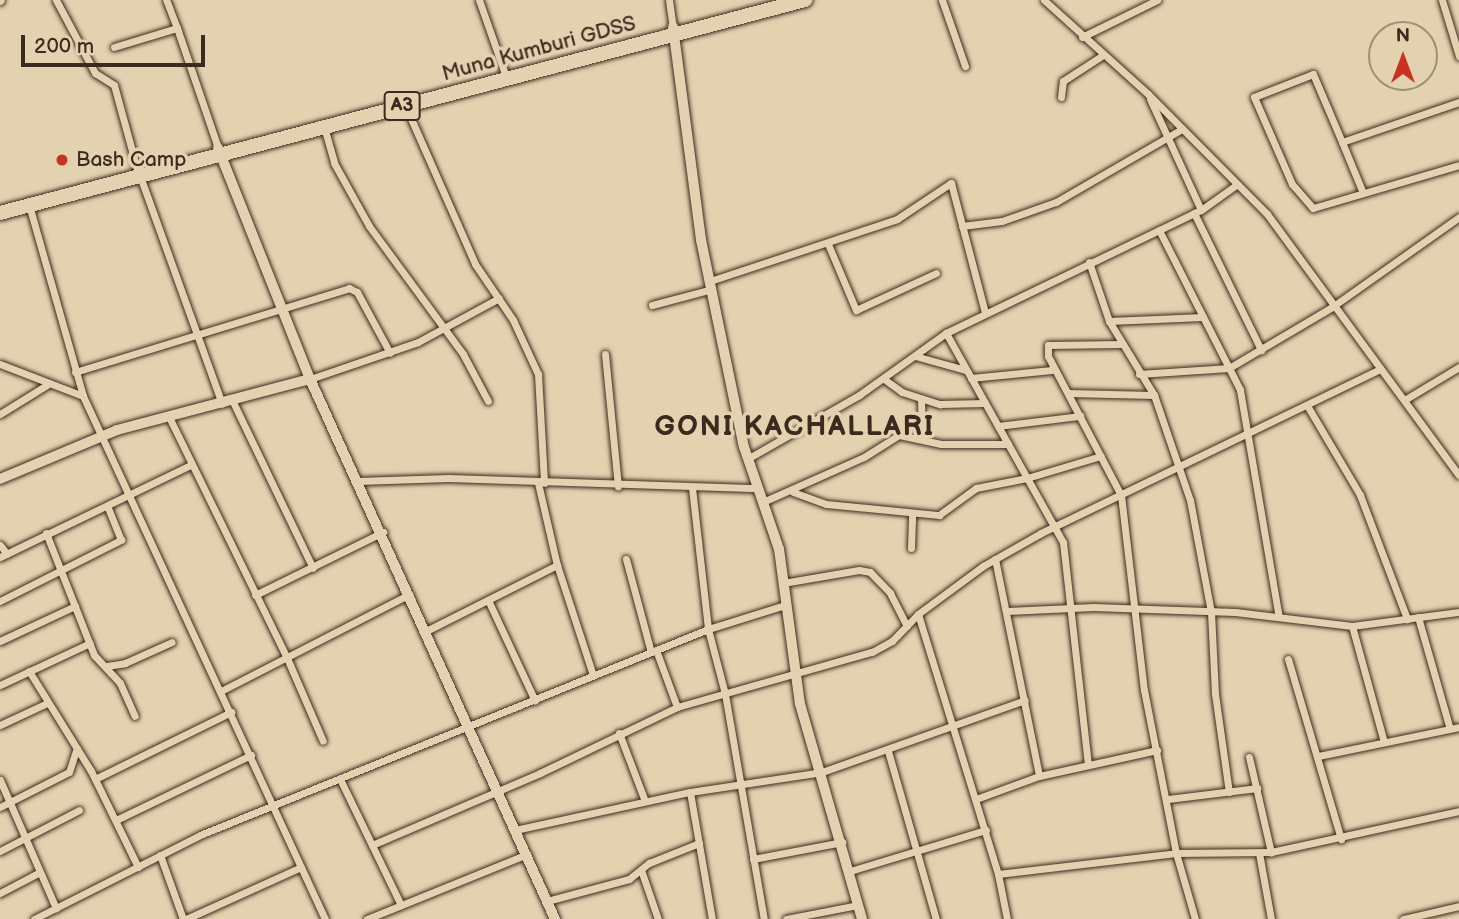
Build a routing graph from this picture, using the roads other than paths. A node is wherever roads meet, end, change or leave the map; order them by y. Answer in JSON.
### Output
{"nodes":[{"id":1,"x":56,"y":0,"type":"edge"},
{"id":2,"x":166,"y":0,"type":"edge"},
{"id":3,"x":479,"y":0,"type":"edge"},
{"id":4,"x":669,"y":0,"type":"edge"},
{"id":5,"x":775,"y":0,"type":"edge"},
{"id":6,"x":805,"y":0,"type":"edge"},
{"id":7,"x":942,"y":0,"type":"edge"},
{"id":8,"x":1044,"y":0,"type":"edge"},
{"id":9,"x":1157,"y":0,"type":"edge"},
{"id":10,"x":1442,"y":0,"type":"edge"},
{"id":11,"x":177,"y":28,"type":"junction"},
{"id":12,"x":674,"y":31,"type":"junction"},
{"id":13,"x":1082,"y":37,"type":"junction"},
{"id":14,"x":114,"y":47,"type":"dead end"},
{"id":15,"x":1103,"y":55,"type":"junction"},
{"id":16,"x":1459,"y":56,"type":"edge"},
{"id":17,"x":965,"y":66,"type":"dead end"},
{"id":18,"x":504,"y":71,"type":"junction"},
{"id":19,"x":1148,"y":94,"type":"junction"},
{"id":20,"x":1061,"y":97,"type":"dead end"},
{"id":21,"x":1459,"y":102,"type":"edge"},
{"id":22,"x":405,"y":106,"type":"junction"},
{"id":23,"x":324,"y":127,"type":"junction"},
{"id":24,"x":1182,"y":129,"type":"junction"},
{"id":25,"x":1169,"y":140,"type":"junction"},
{"id":26,"x":1342,"y":142,"type":"junction"},
{"id":27,"x":219,"y":151,"type":"junction"},
{"id":28,"x":1459,"y":165,"type":"edge"},
{"id":29,"x":139,"y":172,"type":"junction"},
{"id":30,"x":1236,"y":185,"type":"junction"},
{"id":31,"x":1363,"y":193,"type":"junction"},
{"id":32,"x":0,"y":205,"type":"edge"},
{"id":33,"x":29,"y":205,"type":"junction"},
{"id":34,"x":1198,"y":211,"type":"junction"},
{"id":35,"x":0,"y":213,"type":"edge"},
{"id":36,"x":1458,"y":220,"type":"edge"},
{"id":37,"x":962,"y":226,"type":"junction"},
{"id":38,"x":1159,"y":230,"type":"junction"},
{"id":39,"x":828,"y":244,"type":"junction"},
{"id":40,"x":1089,"y":262,"type":"junction"},
{"id":41,"x":936,"y":273,"type":"dead end"},
{"id":42,"x":711,"y":285,"type":"junction"},
{"id":43,"x":499,"y":298,"type":"junction"},
{"id":44,"x":652,"y":305,"type":"dead end"},
{"id":45,"x":1332,"y":307,"type":"junction"},
{"id":46,"x":282,"y":310,"type":"junction"},
{"id":47,"x":985,"y":313,"type":"junction"},
{"id":48,"x":1203,"y":317,"type":"junction"},
{"id":49,"x":1109,"y":321,"type":"junction"},
{"id":50,"x":445,"y":329,"type":"junction"},
{"id":51,"x":946,"y":333,"type":"junction"},
{"id":52,"x":199,"y":336,"type":"junction"},
{"id":53,"x":1122,"y":344,"type":"junction"},
{"id":54,"x":1261,"y":350,"type":"junction"},
{"id":55,"x":390,"y":353,"type":"junction"},
{"id":56,"x":605,"y":354,"type":"dead end"},
{"id":57,"x":915,"y":356,"type":"junction"},
{"id":58,"x":0,"y":364,"type":"edge"},
{"id":59,"x":1459,"y":367,"type":"edge"},
{"id":60,"x":1229,"y":368,"type":"junction"},
{"id":61,"x":1381,"y":369,"type":"junction"},
{"id":62,"x":966,"y":370,"type":"junction"},
{"id":63,"x":1052,"y":370,"type":"junction"},
{"id":64,"x":75,"y":372,"type":"junction"},
{"id":65,"x":1139,"y":374,"type":"junction"},
{"id":66,"x":971,"y":378,"type":"junction"},
{"id":67,"x":310,"y":379,"type":"junction"},
{"id":68,"x":884,"y":379,"type":"junction"},
{"id":69,"x":47,"y":385,"type":"junction"},
{"id":70,"x":1068,"y":393,"type":"junction"},
{"id":71,"x":1154,"y":395,"type":"junction"},
{"id":72,"x":83,"y":396,"type":"junction"},
{"id":73,"x":921,"y":399,"type":"junction"},
{"id":74,"x":1406,"y":399,"type":"junction"},
{"id":75,"x":488,"y":401,"type":"dead end"},
{"id":76,"x":228,"y":403,"type":"junction"},
{"id":77,"x":985,"y":403,"type":"junction"},
{"id":78,"x":1308,"y":407,"type":"junction"},
{"id":79,"x":0,"y":414,"type":"edge"},
{"id":80,"x":1080,"y":416,"type":"junction"},
{"id":81,"x":169,"y":417,"type":"junction"},
{"id":82,"x":998,"y":426,"type":"junction"},
{"id":83,"x":1247,"y":435,"type":"junction"},
{"id":84,"x":101,"y":436,"type":"junction"},
{"id":85,"x":922,"y":439,"type":"junction"},
{"id":86,"x":1008,"y":444,"type":"junction"},
{"id":87,"x":1101,"y":456,"type":"junction"},
{"id":88,"x":747,"y":459,"type":"junction"},
{"id":89,"x":192,"y":464,"type":"junction"},
{"id":90,"x":1181,"y":466,"type":"junction"},
{"id":91,"x":1459,"y":475,"type":"edge"},
{"id":92,"x":1027,"y":478,"type":"junction"},
{"id":93,"x":0,"y":479,"type":"edge"},
{"id":94,"x":357,"y":481,"type":"junction"},
{"id":95,"x":541,"y":483,"type":"junction"},
{"id":96,"x":618,"y":486,"type":"junction"},
{"id":97,"x":692,"y":488,"type":"junction"},
{"id":98,"x":758,"y":488,"type":"junction"},
{"id":99,"x":793,"y":492,"type":"junction"},
{"id":100,"x":130,"y":494,"type":"junction"},
{"id":101,"x":1121,"y":495,"type":"junction"},
{"id":102,"x":765,"y":501,"type":"junction"},
{"id":103,"x":107,"y":506,"type":"junction"},
{"id":104,"x":912,"y":515,"type":"junction"},
{"id":105,"x":1053,"y":527,"type":"junction"},
{"id":106,"x":383,"y":532,"type":"junction"},
{"id":107,"x":46,"y":533,"type":"junction"},
{"id":108,"x":0,"y":545,"type":"edge"},
{"id":109,"x":911,"y":548,"type":"dead end"},
{"id":110,"x":3,"y":556,"type":"edge"},
{"id":111,"x":626,"y":559,"type":"dead end"},
{"id":112,"x":995,"y":559,"type":"junction"},
{"id":113,"x":557,"y":565,"type":"junction"},
{"id":114,"x":313,"y":568,"type":"junction"},
{"id":115,"x":62,"y":572,"type":"junction"},
{"id":116,"x":783,"y":583,"type":"junction"},
{"id":117,"x":411,"y":594,"type":"junction"},
{"id":118,"x":256,"y":595,"type":"junction"},
{"id":119,"x":488,"y":600,"type":"junction"},
{"id":120,"x":0,"y":601,"type":"edge"},
{"id":121,"x":785,"y":605,"type":"junction"},
{"id":122,"x":75,"y":606,"type":"junction"},
{"id":123,"x":1070,"y":608,"type":"junction"},
{"id":124,"x":1136,"y":609,"type":"junction"},
{"id":125,"x":1007,"y":611,"type":"junction"},
{"id":126,"x":1211,"y":611,"type":"junction"},
{"id":127,"x":1459,"y":612,"type":"edge"},
{"id":128,"x":918,"y":614,"type":"junction"},
{"id":129,"x":1279,"y":617,"type":"junction"},
{"id":130,"x":1418,"y":617,"type":"junction"},
{"id":131,"x":1407,"y":619,"type":"junction"},
{"id":132,"x":906,"y":626,"type":"junction"},
{"id":133,"x":1352,"y":626,"type":"junction"},
{"id":134,"x":708,"y":629,"type":"junction"},
{"id":135,"x":426,"y":631,"type":"junction"},
{"id":136,"x":0,"y":641,"type":"edge"},
{"id":137,"x":172,"y":642,"type":"dead end"},
{"id":138,"x":90,"y":643,"type":"junction"},
{"id":139,"x":653,"y":651,"type":"junction"},
{"id":140,"x":287,"y":658,"type":"junction"},
{"id":141,"x":1288,"y":659,"type":"dead end"},
{"id":142,"x":107,"y":666,"type":"junction"},
{"id":143,"x":29,"y":671,"type":"junction"},
{"id":144,"x":593,"y":675,"type":"junction"},
{"id":145,"x":794,"y":675,"type":"junction"},
{"id":146,"x":0,"y":685,"type":"edge"},
{"id":147,"x":221,"y":691,"type":"junction"},
{"id":148,"x":724,"y":694,"type":"junction"},
{"id":149,"x":1025,"y":700,"type":"junction"},
{"id":150,"x":534,"y":701,"type":"junction"},
{"id":151,"x":46,"y":704,"type":"junction"},
{"id":152,"x":677,"y":708,"type":"junction"},
{"id":153,"x":231,"y":712,"type":"junction"},
{"id":154,"x":135,"y":716,"type":"dead end"},
{"id":155,"x":0,"y":725,"type":"edge"},
{"id":156,"x":952,"y":726,"type":"junction"},
{"id":157,"x":470,"y":727,"type":"junction"},
{"id":158,"x":1459,"y":727,"type":"edge"},
{"id":159,"x":1450,"y":729,"type":"junction"},
{"id":160,"x":619,"y":733,"type":"junction"},
{"id":161,"x":323,"y":741,"type":"dead end"},
{"id":162,"x":1384,"y":742,"type":"junction"},
{"id":163,"x":77,"y":748,"type":"junction"},
{"id":164,"x":1157,"y":750,"type":"junction"},
{"id":165,"x":888,"y":751,"type":"junction"},
{"id":166,"x":251,"y":755,"type":"junction"},
{"id":167,"x":1318,"y":756,"type":"junction"},
{"id":168,"x":1249,"y":757,"type":"dead end"},
{"id":169,"x":1087,"y":765,"type":"junction"},
{"id":170,"x":822,"y":772,"type":"junction"},
{"id":171,"x":1039,"y":776,"type":"junction"},
{"id":172,"x":95,"y":779,"type":"junction"},
{"id":173,"x":340,"y":779,"type":"junction"},
{"id":174,"x":1,"y":784,"type":"edge"},
{"id":175,"x":740,"y":785,"type":"junction"},
{"id":176,"x":1257,"y":788,"type":"junction"},
{"id":177,"x":498,"y":790,"type":"junction"},
{"id":178,"x":690,"y":792,"type":"junction"},
{"id":179,"x":1229,"y":792,"type":"junction"},
{"id":180,"x":975,"y":799,"type":"junction"},
{"id":181,"x":1168,"y":799,"type":"junction"},
{"id":182,"x":645,"y":801,"type":"junction"},
{"id":183,"x":9,"y":803,"type":"junction"},
{"id":184,"x":0,"y":807,"type":"edge"},
{"id":185,"x":272,"y":807,"type":"junction"},
{"id":186,"x":79,"y":810,"type":"dead end"},
{"id":187,"x":1459,"y":811,"type":"edge"},
{"id":188,"x":116,"y":820,"type":"junction"},
{"id":189,"x":515,"y":830,"type":"junction"},
{"id":190,"x":986,"y":830,"type":"junction"},
{"id":191,"x":25,"y":839,"type":"junction"},
{"id":192,"x":1341,"y":839,"type":"junction"},
{"id":193,"x":842,"y":842,"type":"junction"},
{"id":194,"x":699,"y":843,"type":"junction"},
{"id":195,"x":372,"y":845,"type":"junction"},
{"id":196,"x":0,"y":851,"type":"edge"},
{"id":197,"x":917,"y":852,"type":"junction"},
{"id":198,"x":1270,"y":852,"type":"junction"},
{"id":199,"x":1176,"y":853,"type":"junction"},
{"id":200,"x":1259,"y":853,"type":"junction"},
{"id":201,"x":527,"y":854,"type":"junction"},
{"id":202,"x":160,"y":855,"type":"junction"},
{"id":203,"x":753,"y":859,"type":"junction"},
{"id":204,"x":138,"y":867,"type":"junction"},
{"id":205,"x":301,"y":867,"type":"junction"},
{"id":206,"x":641,"y":870,"type":"junction"},
{"id":207,"x":850,"y":871,"type":"junction"},
{"id":208,"x":40,"y":872,"type":"junction"},
{"id":209,"x":998,"y":874,"type":"junction"},
{"id":210,"x":0,"y":893,"type":"edge"},
{"id":211,"x":547,"y":901,"type":"junction"},
{"id":212,"x":401,"y":905,"type":"junction"},
{"id":213,"x":858,"y":905,"type":"junction"},
{"id":214,"x":1459,"y":905,"type":"edge"},
{"id":215,"x":56,"y":908,"type":"junction"},
{"id":216,"x":1419,"y":916,"type":"edge"},
{"id":217,"x":553,"y":918,"type":"edge"},
{"id":218,"x":34,"y":919,"type":"edge"},
{"id":219,"x":185,"y":919,"type":"edge"},
{"id":220,"x":324,"y":919,"type":"edge"},
{"id":221,"x":367,"y":919,"type":"edge"},
{"id":222,"x":658,"y":919,"type":"edge"},
{"id":223,"x":712,"y":919,"type":"edge"},
{"id":224,"x":764,"y":919,"type":"edge"},
{"id":225,"x":786,"y":919,"type":"edge"},
{"id":226,"x":862,"y":919,"type":"edge"},
{"id":227,"x":936,"y":919,"type":"edge"},
{"id":228,"x":1007,"y":919,"type":"edge"},
{"id":229,"x":1195,"y":919,"type":"edge"},
{"id":230,"x":1271,"y":919,"type":"edge"},
{"id":231,"x":1403,"y":919,"type":"edge"}],
"edges":[{"from":1,"to":29,"type":"street"},
{"from":2,"to":11,"type":"street"},
{"from":3,"to":18,"type":"street"},
{"from":4,"to":12,"type":"street"},
{"from":5,"to":12,"type":"highway","name":"Muna Kumburi GDSS","number":"A3"},
{"from":6,"to":12,"type":"highway","name":"Muna Kumburi GDSS","number":"A3"},
{"from":7,"to":17,"type":"street"},
{"from":8,"to":13,"type":"street"},
{"from":9,"to":13,"type":"street"},
{"from":10,"to":16,"type":"street"},
{"from":11,"to":14,"type":"street"},
{"from":11,"to":27,"type":"street"},
{"from":12,"to":18,"type":"highway","name":"Muna Kumburi GDSS","number":"A3"},
{"from":12,"to":22,"type":"highway","name":"Muna Kumburi GDSS","number":"A3"},
{"from":12,"to":42,"type":"street"},
{"from":13,"to":15,"type":"street"},
{"from":15,"to":19,"type":"street"},
{"from":15,"to":20,"type":"street"},
{"from":18,"to":27,"type":"highway","name":"Muna Kumburi GDSS","number":"A3"},
{"from":19,"to":24,"type":"street"},
{"from":19,"to":25,"type":"street"},
{"from":21,"to":26,"type":"street"},
{"from":22,"to":23,"type":"highway","name":"Muna Kumburi GDSS","number":"A3"},
{"from":22,"to":43,"type":"street"},
{"from":23,"to":27,"type":"highway","name":"Muna Kumburi GDSS","number":"A3"},
{"from":23,"to":50,"type":"street"},
{"from":24,"to":25,"type":"street"},
{"from":24,"to":30,"type":"street"},
{"from":25,"to":34,"type":"street"},
{"from":25,"to":37,"type":"street"},
{"from":26,"to":31,"type":"street"},
{"from":26,"to":31,"type":"street"},
{"from":27,"to":29,"type":"highway","name":"Muna Kumburi GDSS","number":"A3"},
{"from":27,"to":46,"type":"street"},
{"from":28,"to":31,"type":"street"},
{"from":29,"to":32,"type":"highway","name":"Muna Kumburi GDSS","number":"A3"},
{"from":29,"to":33,"type":"highway","name":"Muna Kumburi GDSS","number":"A3"},
{"from":29,"to":52,"type":"street"},
{"from":30,"to":34,"type":"street"},
{"from":30,"to":45,"type":"street"},
{"from":33,"to":35,"type":"highway","name":"Muna Kumburi GDSS","number":"A3"},
{"from":33,"to":64,"type":"street"},
{"from":34,"to":38,"type":"street"},
{"from":34,"to":54,"type":"street"},
{"from":36,"to":45,"type":"street"},
{"from":37,"to":39,"type":"street"},
{"from":37,"to":47,"type":"street"},
{"from":38,"to":40,"type":"street"},
{"from":38,"to":48,"type":"street"},
{"from":39,"to":41,"type":"street"},
{"from":39,"to":42,"type":"street"},
{"from":40,"to":47,"type":"street"},
{"from":40,"to":49,"type":"street"},
{"from":42,"to":44,"type":"street"},
{"from":42,"to":88,"type":"street"},
{"from":43,"to":50,"type":"street"},
{"from":43,"to":95,"type":"street"},
{"from":45,"to":54,"type":"street"},
{"from":45,"to":61,"type":"street"},
{"from":46,"to":52,"type":"street"},
{"from":46,"to":55,"type":"street"},
{"from":46,"to":67,"type":"street"},
{"from":47,"to":51,"type":"street"},
{"from":48,"to":49,"type":"street"},
{"from":48,"to":60,"type":"street"},
{"from":49,"to":53,"type":"street"},
{"from":50,"to":55,"type":"street"},
{"from":50,"to":75,"type":"street"},
{"from":51,"to":57,"type":"street"},
{"from":51,"to":62,"type":"street"},
{"from":52,"to":64,"type":"street"},
{"from":52,"to":76,"type":"street"},
{"from":53,"to":63,"type":"street"},
{"from":53,"to":65,"type":"street"},
{"from":54,"to":60,"type":"street"},
{"from":55,"to":67,"type":"street"},
{"from":56,"to":96,"type":"street"},
{"from":57,"to":62,"type":"street"},
{"from":57,"to":68,"type":"street"},
{"from":58,"to":69,"type":"street"},
{"from":59,"to":74,"type":"street"},
{"from":60,"to":65,"type":"street"},
{"from":60,"to":83,"type":"street"},
{"from":61,"to":74,"type":"street"},
{"from":61,"to":78,"type":"street"},
{"from":62,"to":66,"type":"street"},
{"from":63,"to":66,"type":"street"},
{"from":63,"to":70,"type":"street"},
{"from":64,"to":72,"type":"street"},
{"from":65,"to":71,"type":"street"},
{"from":66,"to":77,"type":"street"},
{"from":67,"to":76,"type":"street"},
{"from":67,"to":94,"type":"street"},
{"from":68,"to":73,"type":"street"},
{"from":68,"to":88,"type":"street"},
{"from":69,"to":72,"type":"street"},
{"from":69,"to":79,"type":"street"},
{"from":70,"to":71,"type":"street"},
{"from":70,"to":80,"type":"street"},
{"from":71,"to":90,"type":"street"},
{"from":72,"to":84,"type":"street"},
{"from":73,"to":77,"type":"street"},
{"from":73,"to":85,"type":"street"},
{"from":74,"to":91,"type":"street"},
{"from":76,"to":81,"type":"street"},
{"from":76,"to":114,"type":"street"},
{"from":77,"to":82,"type":"street"},
{"from":78,"to":83,"type":"street"},
{"from":78,"to":131,"type":"street"},
{"from":80,"to":82,"type":"street"},
{"from":80,"to":87,"type":"street"},
{"from":81,"to":84,"type":"street"},
{"from":81,"to":89,"type":"street"},
{"from":82,"to":86,"type":"street"},
{"from":83,"to":90,"type":"street"},
{"from":83,"to":129,"type":"street"},
{"from":84,"to":93,"type":"street"},
{"from":84,"to":100,"type":"street"},
{"from":85,"to":86,"type":"street"},
{"from":85,"to":99,"type":"street"},
{"from":86,"to":92,"type":"street"},
{"from":87,"to":92,"type":"street"},
{"from":87,"to":101,"type":"street"},
{"from":88,"to":98,"type":"street"},
{"from":89,"to":100,"type":"street"},
{"from":89,"to":118,"type":"street"},
{"from":90,"to":101,"type":"street"},
{"from":90,"to":126,"type":"street"},
{"from":92,"to":104,"type":"street"},
{"from":92,"to":105,"type":"street"},
{"from":94,"to":95,"type":"street"},
{"from":94,"to":106,"type":"street"},
{"from":95,"to":96,"type":"street"},
{"from":95,"to":113,"type":"street"},
{"from":96,"to":97,"type":"street"},
{"from":97,"to":98,"type":"street"},
{"from":97,"to":134,"type":"street"},
{"from":98,"to":102,"type":"street"},
{"from":99,"to":102,"type":"street"},
{"from":99,"to":104,"type":"street"},
{"from":100,"to":103,"type":"street"},
{"from":100,"to":147,"type":"street"},
{"from":101,"to":105,"type":"street"},
{"from":101,"to":124,"type":"street"},
{"from":102,"to":116,"type":"street"},
{"from":103,"to":107,"type":"street"},
{"from":103,"to":115,"type":"street"},
{"from":104,"to":109,"type":"street"},
{"from":105,"to":112,"type":"street"},
{"from":105,"to":123,"type":"street"},
{"from":106,"to":114,"type":"street"},
{"from":106,"to":117,"type":"street"},
{"from":107,"to":110,"type":"street"},
{"from":107,"to":115,"type":"street"},
{"from":108,"to":110,"type":"street"},
{"from":111,"to":139,"type":"street"},
{"from":112,"to":125,"type":"street"},
{"from":112,"to":128,"type":"street"},
{"from":113,"to":119,"type":"street"},
{"from":113,"to":144,"type":"street"},
{"from":114,"to":118,"type":"street"},
{"from":115,"to":120,"type":"street"},
{"from":115,"to":122,"type":"street"},
{"from":116,"to":121,"type":"street"},
{"from":116,"to":132,"type":"street"},
{"from":117,"to":135,"type":"street"},
{"from":117,"to":140,"type":"street"},
{"from":118,"to":140,"type":"street"},
{"from":119,"to":135,"type":"street"},
{"from":119,"to":150,"type":"street"},
{"from":121,"to":134,"type":"street"},
{"from":121,"to":145,"type":"street"},
{"from":122,"to":136,"type":"street"},
{"from":122,"to":138,"type":"street"},
{"from":123,"to":124,"type":"street"},
{"from":123,"to":125,"type":"street"},
{"from":123,"to":169,"type":"street"},
{"from":124,"to":126,"type":"street"},
{"from":124,"to":164,"type":"street"},
{"from":125,"to":149,"type":"street"},
{"from":126,"to":129,"type":"street"},
{"from":126,"to":179,"type":"street"},
{"from":127,"to":130,"type":"street"},
{"from":128,"to":132,"type":"street"},
{"from":128,"to":156,"type":"street"},
{"from":129,"to":133,"type":"street"},
{"from":130,"to":131,"type":"street"},
{"from":130,"to":159,"type":"street"},
{"from":131,"to":133,"type":"street"},
{"from":132,"to":145,"type":"street"},
{"from":133,"to":162,"type":"street"},
{"from":134,"to":139,"type":"street"},
{"from":134,"to":148,"type":"street"},
{"from":135,"to":157,"type":"street"},
{"from":137,"to":142,"type":"street"},
{"from":138,"to":142,"type":"street"},
{"from":138,"to":143,"type":"street"},
{"from":139,"to":144,"type":"street"},
{"from":139,"to":152,"type":"street"},
{"from":140,"to":147,"type":"street"},
{"from":140,"to":161,"type":"street"},
{"from":141,"to":167,"type":"street"},
{"from":142,"to":154,"type":"street"},
{"from":143,"to":146,"type":"street"},
{"from":143,"to":151,"type":"street"},
{"from":144,"to":150,"type":"street"},
{"from":145,"to":148,"type":"street"},
{"from":145,"to":170,"type":"street"},
{"from":147,"to":153,"type":"street"},
{"from":148,"to":152,"type":"street"},
{"from":148,"to":175,"type":"street"},
{"from":149,"to":156,"type":"street"},
{"from":149,"to":171,"type":"street"},
{"from":150,"to":157,"type":"street"},
{"from":151,"to":155,"type":"street"},
{"from":151,"to":163,"type":"street"},
{"from":152,"to":160,"type":"street"},
{"from":153,"to":166,"type":"street"},
{"from":153,"to":172,"type":"street"},
{"from":156,"to":165,"type":"street"},
{"from":156,"to":180,"type":"street"},
{"from":157,"to":173,"type":"street"},
{"from":157,"to":177,"type":"street"},
{"from":158,"to":159,"type":"street"},
{"from":159,"to":162,"type":"street"},
{"from":160,"to":177,"type":"street"},
{"from":160,"to":182,"type":"street"},
{"from":162,"to":167,"type":"street"},
{"from":163,"to":172,"type":"street"},
{"from":163,"to":183,"type":"street"},
{"from":164,"to":169,"type":"street"},
{"from":164,"to":181,"type":"street"},
{"from":165,"to":170,"type":"street"},
{"from":165,"to":197,"type":"street"},
{"from":166,"to":185,"type":"street"},
{"from":166,"to":188,"type":"street"},
{"from":167,"to":192,"type":"street"},
{"from":168,"to":176,"type":"street"},
{"from":169,"to":171,"type":"street"},
{"from":170,"to":175,"type":"street"},
{"from":170,"to":193,"type":"street"},
{"from":171,"to":180,"type":"street"},
{"from":172,"to":188,"type":"street"},
{"from":173,"to":185,"type":"street"},
{"from":173,"to":195,"type":"street"},
{"from":174,"to":183,"type":"street"},
{"from":175,"to":178,"type":"street"},
{"from":175,"to":203,"type":"street"},
{"from":176,"to":179,"type":"street"},
{"from":176,"to":198,"type":"street"},
{"from":177,"to":189,"type":"street"},
{"from":177,"to":195,"type":"street"},
{"from":178,"to":182,"type":"street"},
{"from":178,"to":194,"type":"street"},
{"from":179,"to":181,"type":"street"},
{"from":180,"to":190,"type":"street"},
{"from":181,"to":199,"type":"street"},
{"from":182,"to":189,"type":"street"},
{"from":183,"to":184,"type":"street"},
{"from":183,"to":191,"type":"street"},
{"from":185,"to":202,"type":"street"},
{"from":185,"to":205,"type":"street"},
{"from":186,"to":191,"type":"street"},
{"from":187,"to":192,"type":"street"},
{"from":188,"to":204,"type":"street"},
{"from":189,"to":201,"type":"street"},
{"from":190,"to":197,"type":"street"},
{"from":190,"to":209,"type":"street"},
{"from":191,"to":196,"type":"street"},
{"from":191,"to":208,"type":"street"},
{"from":192,"to":198,"type":"street"},
{"from":193,"to":203,"type":"street"},
{"from":193,"to":207,"type":"street"},
{"from":194,"to":206,"type":"street"},
{"from":194,"to":223,"type":"street"},
{"from":195,"to":212,"type":"street"},
{"from":197,"to":207,"type":"street"},
{"from":197,"to":227,"type":"street"},
{"from":198,"to":200,"type":"street"},
{"from":199,"to":200,"type":"street"},
{"from":199,"to":209,"type":"street"},
{"from":199,"to":229,"type":"street"},
{"from":200,"to":230,"type":"street"},
{"from":201,"to":211,"type":"street"},
{"from":201,"to":212,"type":"street"},
{"from":202,"to":204,"type":"street"},
{"from":202,"to":219,"type":"street"},
{"from":203,"to":224,"type":"street"},
{"from":204,"to":215,"type":"street"},
{"from":205,"to":219,"type":"street"},
{"from":205,"to":220,"type":"street"},
{"from":206,"to":211,"type":"street"},
{"from":206,"to":222,"type":"street"},
{"from":207,"to":213,"type":"street"},
{"from":208,"to":210,"type":"street"},
{"from":208,"to":215,"type":"street"},
{"from":209,"to":228,"type":"street"},
{"from":211,"to":217,"type":"street"},
{"from":212,"to":221,"type":"street"},
{"from":213,"to":225,"type":"street"},
{"from":213,"to":226,"type":"street"},
{"from":214,"to":216,"type":"street"},
{"from":215,"to":218,"type":"street"},
{"from":216,"to":231,"type":"street"}]}
